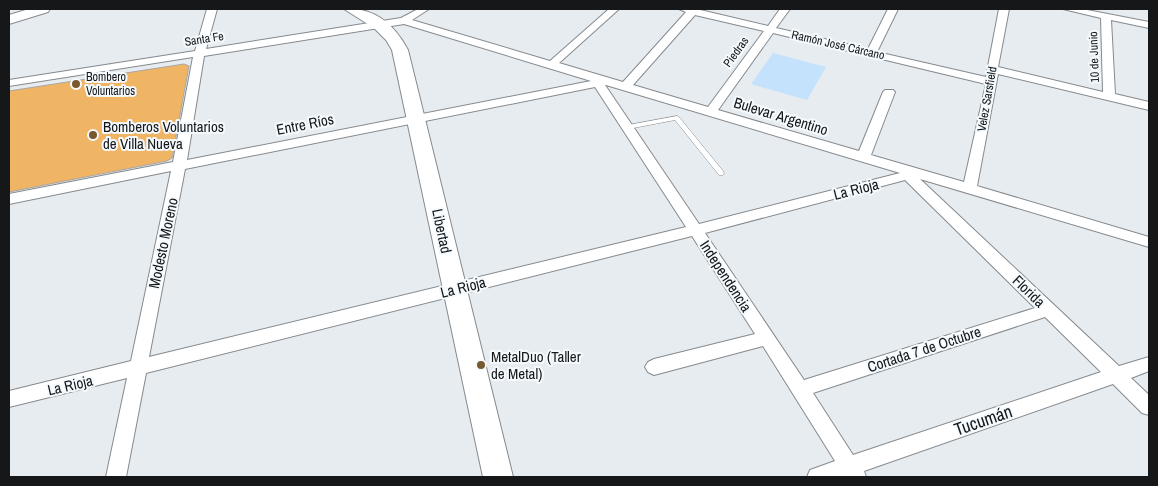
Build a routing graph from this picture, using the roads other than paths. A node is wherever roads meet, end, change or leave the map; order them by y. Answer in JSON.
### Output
{"nodes":[{"id":1,"x":29,"y":9,"type":"edge"},
{"id":2,"x":43,"y":9,"type":"edge"},
{"id":3,"x":212,"y":9,"type":"edge"},
{"id":4,"x":350,"y":9,"type":"edge"},
{"id":5,"x":424,"y":9,"type":"edge"},
{"id":6,"x":614,"y":9,"type":"edge"},
{"id":7,"x":785,"y":9,"type":"edge"},
{"id":8,"x":893,"y":9,"type":"edge"},
{"id":9,"x":1004,"y":9,"type":"edge"},
{"id":10,"x":1068,"y":9,"type":"edge"},
{"id":11,"x":689,"y":10,"type":"edge"},
{"id":12,"x":9,"y":16,"type":"edge"},
{"id":13,"x":1106,"y":16,"type":"junction"},
{"id":14,"x":9,"y":20,"type":"edge"},
{"id":15,"x":404,"y":21,"type":"junction"},
{"id":16,"x":379,"y":25,"type":"junction"},
{"id":17,"x":1149,"y":25,"type":"edge"},
{"id":18,"x":770,"y":29,"type":"junction"},
{"id":19,"x":871,"y":53,"type":"junction"},
{"id":20,"x":199,"y":54,"type":"junction"},
{"id":21,"x":551,"y":65,"type":"junction"},
{"id":22,"x":992,"y":69,"type":"junction"},
{"id":23,"x":599,"y":81,"type":"junction"},
{"id":24,"x":992,"y":82,"type":"junction"},
{"id":25,"x":9,"y":83,"type":"edge"},
{"id":26,"x":625,"y":87,"type":"junction"},
{"id":27,"x":889,"y":92,"type":"dead end"},
{"id":28,"x":1109,"y":96,"type":"junction"},
{"id":29,"x":1149,"y":106,"type":"edge"},
{"id":30,"x":710,"y":112,"type":"junction"},
{"id":31,"x":417,"y":118,"type":"junction"},
{"id":32,"x":628,"y":128,"type":"junction"},
{"id":33,"x":863,"y":158,"type":"junction"},
{"id":34,"x":179,"y":166,"type":"junction"},
{"id":35,"x":721,"y":173,"type":"dead end"},
{"id":36,"x":912,"y":175,"type":"junction"},
{"id":37,"x":969,"y":189,"type":"junction"},
{"id":38,"x":9,"y":199,"type":"edge"},
{"id":39,"x":696,"y":230,"type":"junction"},
{"id":40,"x":1149,"y":242,"type":"edge"},
{"id":41,"x":454,"y":288,"type":"junction"},
{"id":42,"x":1048,"y":310,"type":"junction"},
{"id":43,"x":767,"y":338,"type":"junction"},
{"id":44,"x":1149,"y":364,"type":"edge"},
{"id":45,"x":654,"y":367,"type":"dead end"},
{"id":46,"x":137,"y":369,"type":"junction"},
{"id":47,"x":1115,"y":374,"type":"junction"},
{"id":48,"x":800,"y":389,"type":"junction"},
{"id":49,"x":9,"y":399,"type":"edge"},
{"id":50,"x":1149,"y":407,"type":"edge"},
{"id":51,"x":852,"y":472,"type":"edge"},
{"id":52,"x":116,"y":477,"type":"edge"},
{"id":53,"x":498,"y":477,"type":"edge"},
{"id":54,"x":817,"y":477,"type":"edge"}],
"edges":[{"from":1,"to":12,"type":"main road"},
{"from":2,"to":14,"type":"main road"},
{"from":3,"to":20,"type":"street","name":"Modesto Moreno"},
{"from":4,"to":16,"type":"main road","name":"Libertad"},
{"from":5,"to":15,"type":"street"},
{"from":6,"to":21,"type":"street"},
{"from":7,"to":18,"type":"street","name":"Piedras"},
{"from":8,"to":19,"type":"street"},
{"from":9,"to":22,"type":"street","name":"Velez Sarsfield"},
{"from":10,"to":13,"type":"street"},
{"from":11,"to":18,"type":"street","name":"Ramón José Cárcano"},
{"from":11,"to":26,"type":"street"},
{"from":13,"to":17,"type":"street"},
{"from":13,"to":28,"type":"street","name":"10 de Junio"},
{"from":15,"to":16,"type":"street","name":"Santa Fe"},
{"from":15,"to":21,"type":"street","name":"Bulevar Argentino"},
{"from":16,"to":20,"type":"street","name":"Santa Fe"},
{"from":16,"to":31,"type":"main road","name":"Libertad"},
{"from":18,"to":19,"type":"street","name":"Ramón José Cárcano"},
{"from":18,"to":30,"type":"street","name":"Piedras"},
{"from":19,"to":24,"type":"street","name":"Ramón José Cárcano"},
{"from":20,"to":25,"type":"street","name":"Santa Fe"},
{"from":20,"to":34,"type":"street","name":"Modesto Moreno"},
{"from":21,"to":23,"type":"street","name":"Bulevar Argentino"},
{"from":22,"to":24,"type":"street","name":"Velez Sarsfield"},
{"from":22,"to":28,"type":"street"},
{"from":23,"to":26,"type":"street","name":"Bulevar Argentino"},
{"from":23,"to":31,"type":"street","name":"Entre Ríos"},
{"from":23,"to":32,"type":"street","name":"Independencia"},
{"from":24,"to":37,"type":"street","name":"Velez Sarsfield"},
{"from":26,"to":30,"type":"street","name":"Bulevar Argentino"},
{"from":27,"to":33,"type":"street"},
{"from":28,"to":29,"type":"street"},
{"from":30,"to":33,"type":"street","name":"Bulevar Argentino"},
{"from":31,"to":34,"type":"street","name":"Entre Ríos"},
{"from":31,"to":41,"type":"main road","name":"Libertad"},
{"from":32,"to":35,"type":"lane"},
{"from":32,"to":39,"type":"street","name":"Independencia"},
{"from":33,"to":36,"type":"street","name":"Bulevar Argentino"},
{"from":34,"to":38,"type":"street","name":"Entre Ríos"},
{"from":34,"to":46,"type":"street","name":"Modesto Moreno"},
{"from":36,"to":37,"type":"street","name":"Bulevar Argentino"},
{"from":36,"to":39,"type":"street","name":"La Rioja"},
{"from":36,"to":42,"type":"street","name":"Florida"},
{"from":37,"to":40,"type":"street","name":"Bulevar Argentino"},
{"from":39,"to":41,"type":"street","name":"La Rioja"},
{"from":39,"to":43,"type":"street","name":"Independencia"},
{"from":41,"to":46,"type":"street","name":"La Rioja"},
{"from":41,"to":53,"type":"main road","name":"Libertad"},
{"from":42,"to":47,"type":"street","name":"Florida"},
{"from":42,"to":48,"type":"street","name":"Cortada 7 de Octubre"},
{"from":43,"to":45,"type":"street"},
{"from":43,"to":48,"type":"street","name":"Independencia"},
{"from":44,"to":47,"type":"street","name":"Tucumán"},
{"from":46,"to":49,"type":"street","name":"La Rioja"},
{"from":46,"to":52,"type":"street","name":"Modesto Moreno"},
{"from":47,"to":50,"type":"street","name":"Florida"},
{"from":47,"to":51,"type":"street","name":"Tucumán"},
{"from":48,"to":51,"type":"street","name":"Independencia"},
{"from":51,"to":54,"type":"street","name":"Tucumán"}]}
